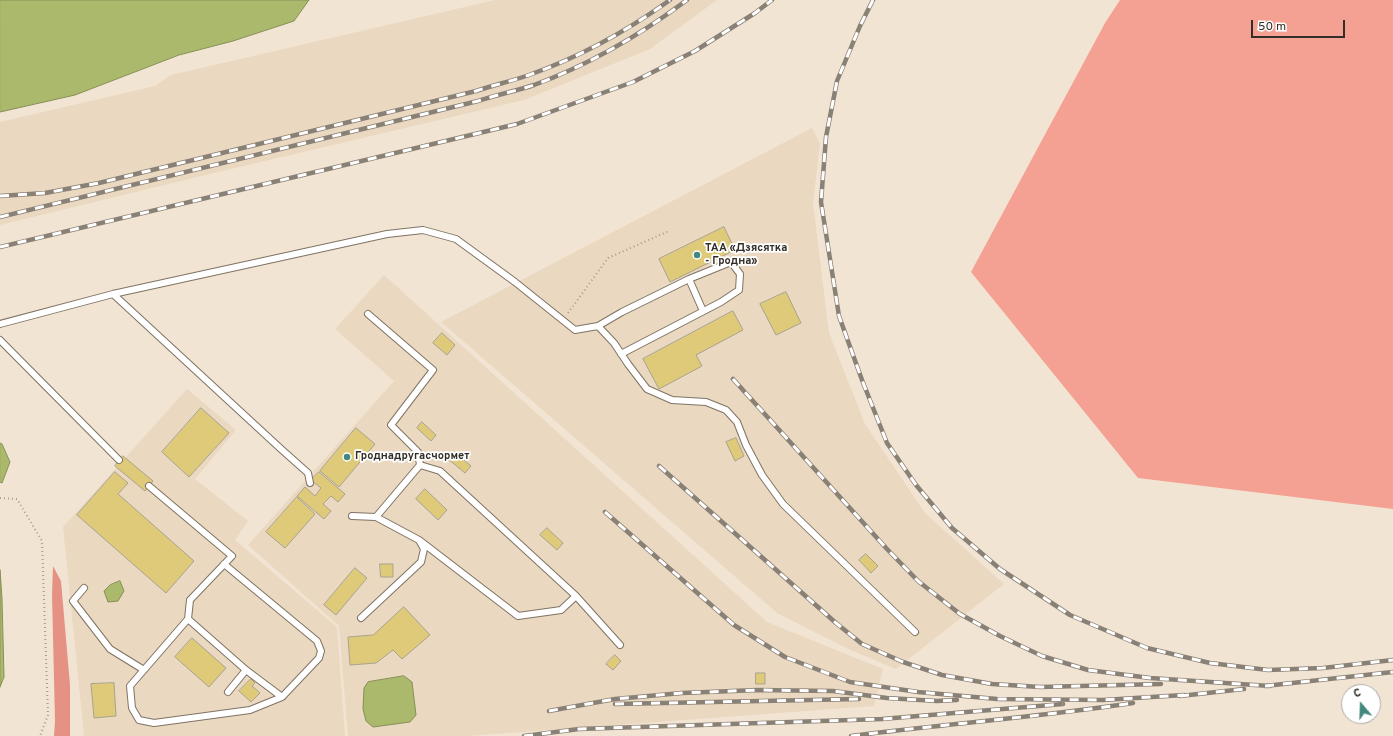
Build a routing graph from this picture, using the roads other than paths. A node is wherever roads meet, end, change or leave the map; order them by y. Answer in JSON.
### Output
{"nodes":[{"id":1,"x":689,"y":280,"type":"junction"},
{"id":2,"x":113,"y":294,"type":"junction"},
{"id":3,"x":704,"y":311,"type":"junction"},
{"id":4,"x":368,"y":314,"type":"dead end"},
{"id":5,"x":0,"y":324,"type":"edge"},
{"id":6,"x":598,"y":326,"type":"junction"},
{"id":7,"x":0,"y":340,"type":"edge"},
{"id":8,"x":621,"y":354,"type":"junction"},
{"id":9,"x":119,"y":460,"type":"dead end"},
{"id":10,"x":420,"y":465,"type":"junction"},
{"id":11,"x":310,"y":483,"type":"dead end"},
{"id":12,"x":149,"y":486,"type":"dead end"},
{"id":13,"x":352,"y":516,"type":"dead end"},
{"id":14,"x":376,"y":517,"type":"junction"},
{"id":15,"x":419,"y":540,"type":"junction"},
{"id":16,"x":224,"y":564,"type":"junction"},
{"id":17,"x":84,"y":588,"type":"dead end"},
{"id":18,"x":576,"y":596,"type":"junction"},
{"id":19,"x":361,"y":618,"type":"dead end"},
{"id":20,"x":188,"y":619,"type":"junction"},
{"id":21,"x":915,"y":632,"type":"dead end"},
{"id":22,"x":620,"y":645,"type":"dead end"},
{"id":23,"x":144,"y":670,"type":"junction"},
{"id":24,"x":246,"y":670,"type":"junction"},
{"id":25,"x":228,"y":692,"type":"dead end"},
{"id":26,"x":282,"y":697,"type":"junction"}],
"edges":[{"from":1,"to":3,"type":"lane"},
{"from":1,"to":3,"type":"lane"},
{"from":1,"to":6,"type":"lane"},
{"from":2,"to":5,"type":"lane"},
{"from":2,"to":6,"type":"lane"},
{"from":2,"to":11,"type":"lane"},
{"from":3,"to":8,"type":"lane"},
{"from":4,"to":10,"type":"lane"},
{"from":6,"to":8,"type":"lane"},
{"from":7,"to":9,"type":"lane"},
{"from":8,"to":21,"type":"lane"},
{"from":10,"to":14,"type":"lane"},
{"from":10,"to":18,"type":"lane"},
{"from":12,"to":16,"type":"lane"},
{"from":13,"to":14,"type":"lane"},
{"from":14,"to":15,"type":"lane"},
{"from":15,"to":18,"type":"lane"},
{"from":15,"to":19,"type":"lane"},
{"from":16,"to":20,"type":"lane"},
{"from":16,"to":26,"type":"lane"},
{"from":17,"to":23,"type":"lane"},
{"from":18,"to":22,"type":"lane"},
{"from":20,"to":23,"type":"lane"},
{"from":20,"to":24,"type":"lane"},
{"from":23,"to":26,"type":"lane"},
{"from":24,"to":25,"type":"lane"},
{"from":24,"to":26,"type":"lane"}]}
